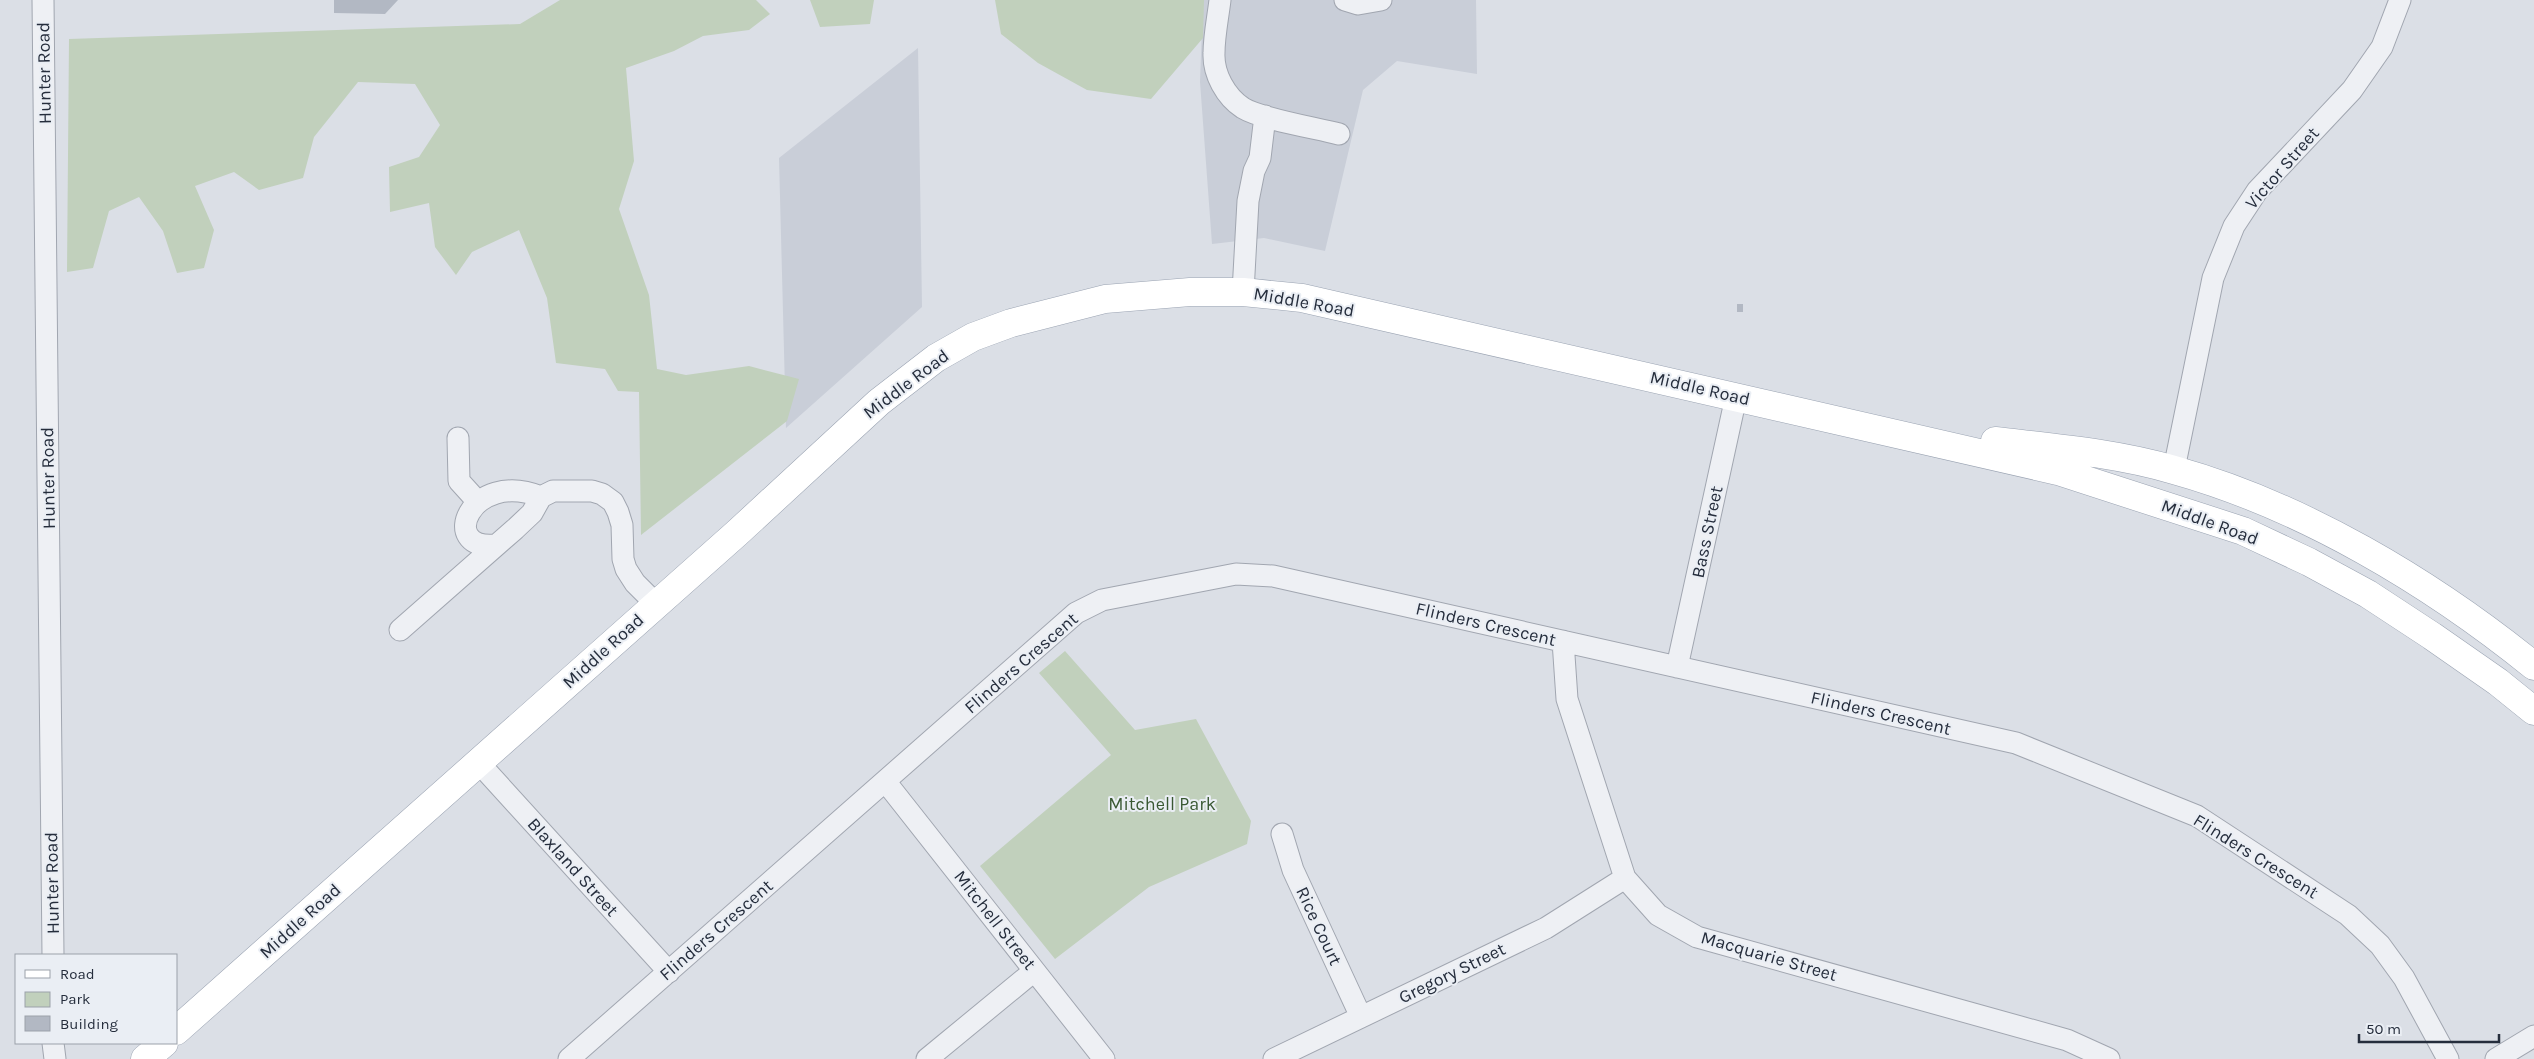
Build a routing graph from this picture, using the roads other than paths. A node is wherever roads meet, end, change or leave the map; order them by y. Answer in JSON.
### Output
{"nodes":[{"id":1,"x":43,"y":0,"type":"edge"},
{"id":2,"x":1220,"y":0,"type":"edge"},
{"id":3,"x":1345,"y":0,"type":"edge"},
{"id":4,"x":1381,"y":0,"type":"edge"},
{"id":5,"x":2400,"y":0,"type":"edge"},
{"id":6,"x":1265,"y":116,"type":"junction"},
{"id":7,"x":1339,"y":134,"type":"dead end"},
{"id":8,"x":1243,"y":292,"type":"junction"},
{"id":9,"x":1736,"y":397,"type":"junction"},
{"id":10,"x":1847,"y":422,"type":"junction"},
{"id":11,"x":458,"y":438,"type":"dead end"},
{"id":12,"x":2103,"y":454,"type":"junction"},
{"id":13,"x":2174,"y":470,"type":"junction"},
{"id":14,"x":541,"y":498,"type":"junction"},
{"id":15,"x":478,"y":502,"type":"junction"},
{"id":16,"x":2243,"y":531,"type":"junction"},
{"id":17,"x":496,"y":545,"type":"junction"},
{"id":18,"x":656,"y":604,"type":"junction"},
{"id":19,"x":400,"y":630,"type":"dead end"},
{"id":20,"x":1563,"y":641,"type":"junction"},
{"id":21,"x":2534,"y":666,"type":"edge"},
{"id":22,"x":1677,"y":667,"type":"junction"},
{"id":23,"x":2534,"y":711,"type":"edge"},
{"id":24,"x":478,"y":762,"type":"junction"},
{"id":25,"x":885,"y":781,"type":"junction"},
{"id":26,"x":1282,"y":834,"type":"dead end"},
{"id":27,"x":1625,"y":878,"type":"junction"},
{"id":28,"x":53,"y":954,"type":"edge"},
{"id":29,"x":1034,"y":971,"type":"junction"},
{"id":30,"x":669,"y":972,"type":"junction"},
{"id":31,"x":1361,"y":1017,"type":"junction"},
{"id":32,"x":178,"y":1029,"type":"edge"},
{"id":33,"x":2534,"y":1036,"type":"edge"},
{"id":34,"x":54,"y":1044,"type":"edge"},
{"id":35,"x":163,"y":1044,"type":"edge"},
{"id":36,"x":54,"y":1059,"type":"edge"},
{"id":37,"x":145,"y":1059,"type":"edge"},
{"id":38,"x":569,"y":1059,"type":"edge"},
{"id":39,"x":927,"y":1059,"type":"edge"},
{"id":40,"x":1104,"y":1059,"type":"edge"},
{"id":41,"x":1274,"y":1059,"type":"edge"},
{"id":42,"x":2109,"y":1059,"type":"edge"},
{"id":43,"x":2448,"y":1059,"type":"edge"},
{"id":44,"x":2496,"y":1059,"type":"edge"}],
"edges":[{"from":1,"to":28,"type":"street","name":"Hunter Road"},
{"from":2,"to":6,"type":"street"},
{"from":3,"to":4,"type":"street"},
{"from":5,"to":13,"type":"street","name":"Victor Street"},
{"from":6,"to":7,"type":"street"},
{"from":6,"to":8,"type":"street"},
{"from":8,"to":9,"type":"main road","name":"Middle Road"},
{"from":8,"to":18,"type":"main road","name":"Middle Road"},
{"from":9,"to":10,"type":"main road","name":"Middle Road"},
{"from":9,"to":22,"type":"street","name":"Bass Street"},
{"from":10,"to":12,"type":"main road","name":"Middle Road"},
{"from":10,"to":16,"type":"main road","name":"Middle Road"},
{"from":11,"to":15,"type":"street"},
{"from":12,"to":13,"type":"main road","name":"Middle Road"},
{"from":12,"to":16,"type":"main road"},
{"from":13,"to":21,"type":"main road","name":"Middle Road"},
{"from":14,"to":15,"type":"street"},
{"from":14,"to":17,"type":"street"},
{"from":14,"to":18,"type":"street"},
{"from":15,"to":17,"type":"street"},
{"from":16,"to":23,"type":"main road","name":"Middle Road"},
{"from":17,"to":19,"type":"street"},
{"from":18,"to":24,"type":"main road","name":"Middle Road"},
{"from":20,"to":22,"type":"street","name":"Flinders Crescent"},
{"from":20,"to":25,"type":"street","name":"Flinders Crescent"},
{"from":20,"to":27,"type":"street","name":"Macquarie Street"},
{"from":22,"to":43,"type":"street","name":"Flinders Crescent"},
{"from":24,"to":30,"type":"street","name":"Blaxland Street"},
{"from":24,"to":32,"type":"main road","name":"Middle Road"},
{"from":25,"to":29,"type":"street","name":"Mitchell Street"},
{"from":25,"to":30,"type":"street","name":"Flinders Crescent"},
{"from":26,"to":31,"type":"street","name":"Rice Court"},
{"from":27,"to":31,"type":"street","name":"Gregory Street"},
{"from":27,"to":42,"type":"street","name":"Macquarie Street"},
{"from":29,"to":39,"type":"street"},
{"from":29,"to":40,"type":"street","name":"Mitchell Street"},
{"from":30,"to":38,"type":"street","name":"Flinders Crescent"},
{"from":31,"to":41,"type":"street","name":"Gregory Street"},
{"from":33,"to":44,"type":"street"},
{"from":34,"to":36,"type":"street"},
{"from":35,"to":37,"type":"main road"}]}
